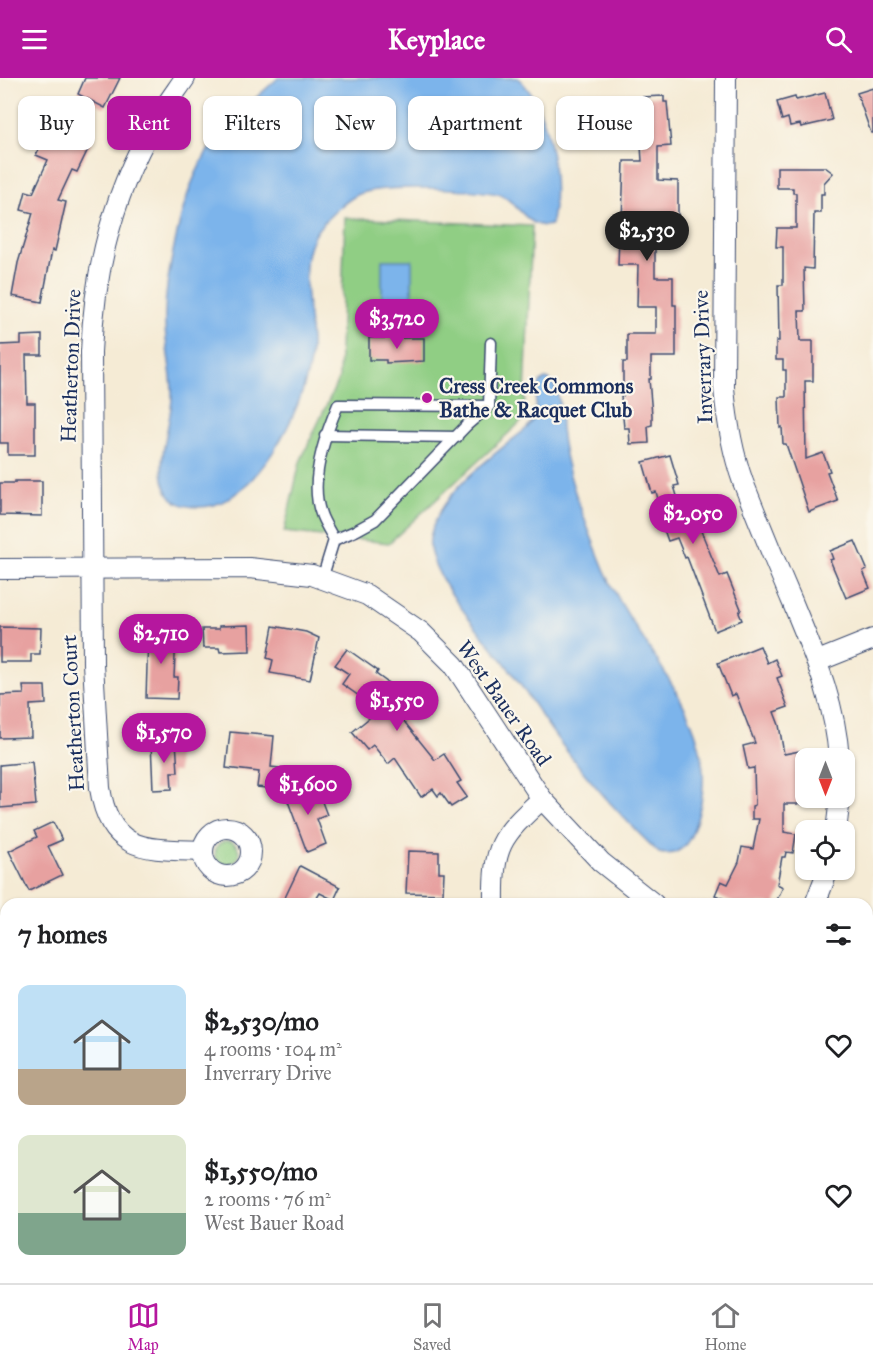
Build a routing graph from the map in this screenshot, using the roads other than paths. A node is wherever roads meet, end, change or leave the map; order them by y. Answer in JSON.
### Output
{"nodes":[{"id":1,"x":185,"y":78,"type":"edge"},
{"id":2,"x":726,"y":78,"type":"edge"},
{"id":3,"x":491,"y":343,"type":"dead end"},
{"id":4,"x":489,"y":406,"type":"junction"},
{"id":5,"x":325,"y":435,"type":"junction"},
{"id":6,"x":457,"y":437,"type":"junction"},
{"id":7,"x":334,"y":540,"type":"junction"},
{"id":8,"x":0,"y":569,"type":"edge"},
{"id":9,"x":92,"y":569,"type":"junction"},
{"id":10,"x":322,"y":579,"type":"junction"},
{"id":11,"x":873,"y":639,"type":"edge"},
{"id":12,"x":818,"y":661,"type":"junction"},
{"id":13,"x":838,"y":748,"type":"edge"},
{"id":14,"x":542,"y":799,"type":"junction"},
{"id":15,"x":203,"y":851,"type":"dead end"},
{"id":16,"x":824,"y":880,"type":"edge"},
{"id":17,"x":494,"y":898,"type":"edge"},
{"id":18,"x":646,"y":898,"type":"edge"},
{"id":19,"x":818,"y":898,"type":"edge"}],
"edges":[{"from":1,"to":9,"type":"street","name":"Heatherton Drive"},
{"from":2,"to":12,"type":"street","name":"Inverrary Drive"},
{"from":3,"to":4,"type":"lane"},
{"from":4,"to":5,"type":"lane"},
{"from":4,"to":6,"type":"lane"},
{"from":5,"to":6,"type":"lane"},
{"from":5,"to":7,"type":"lane"},
{"from":6,"to":7,"type":"lane"},
{"from":7,"to":10,"type":"lane"},
{"from":8,"to":9,"type":"street","name":"West Bauer Road"},
{"from":9,"to":10,"type":"street","name":"West Bauer Road"},
{"from":9,"to":15,"type":"street","name":"Heatherton Court"},
{"from":10,"to":14,"type":"street","name":"West Bauer Road"},
{"from":11,"to":12,"type":"street"},
{"from":12,"to":13,"type":"street","name":"Inverrary Drive"},
{"from":14,"to":17,"type":"street"},
{"from":14,"to":18,"type":"street","name":"West Bauer Road"},
{"from":16,"to":19,"type":"street"}]}
